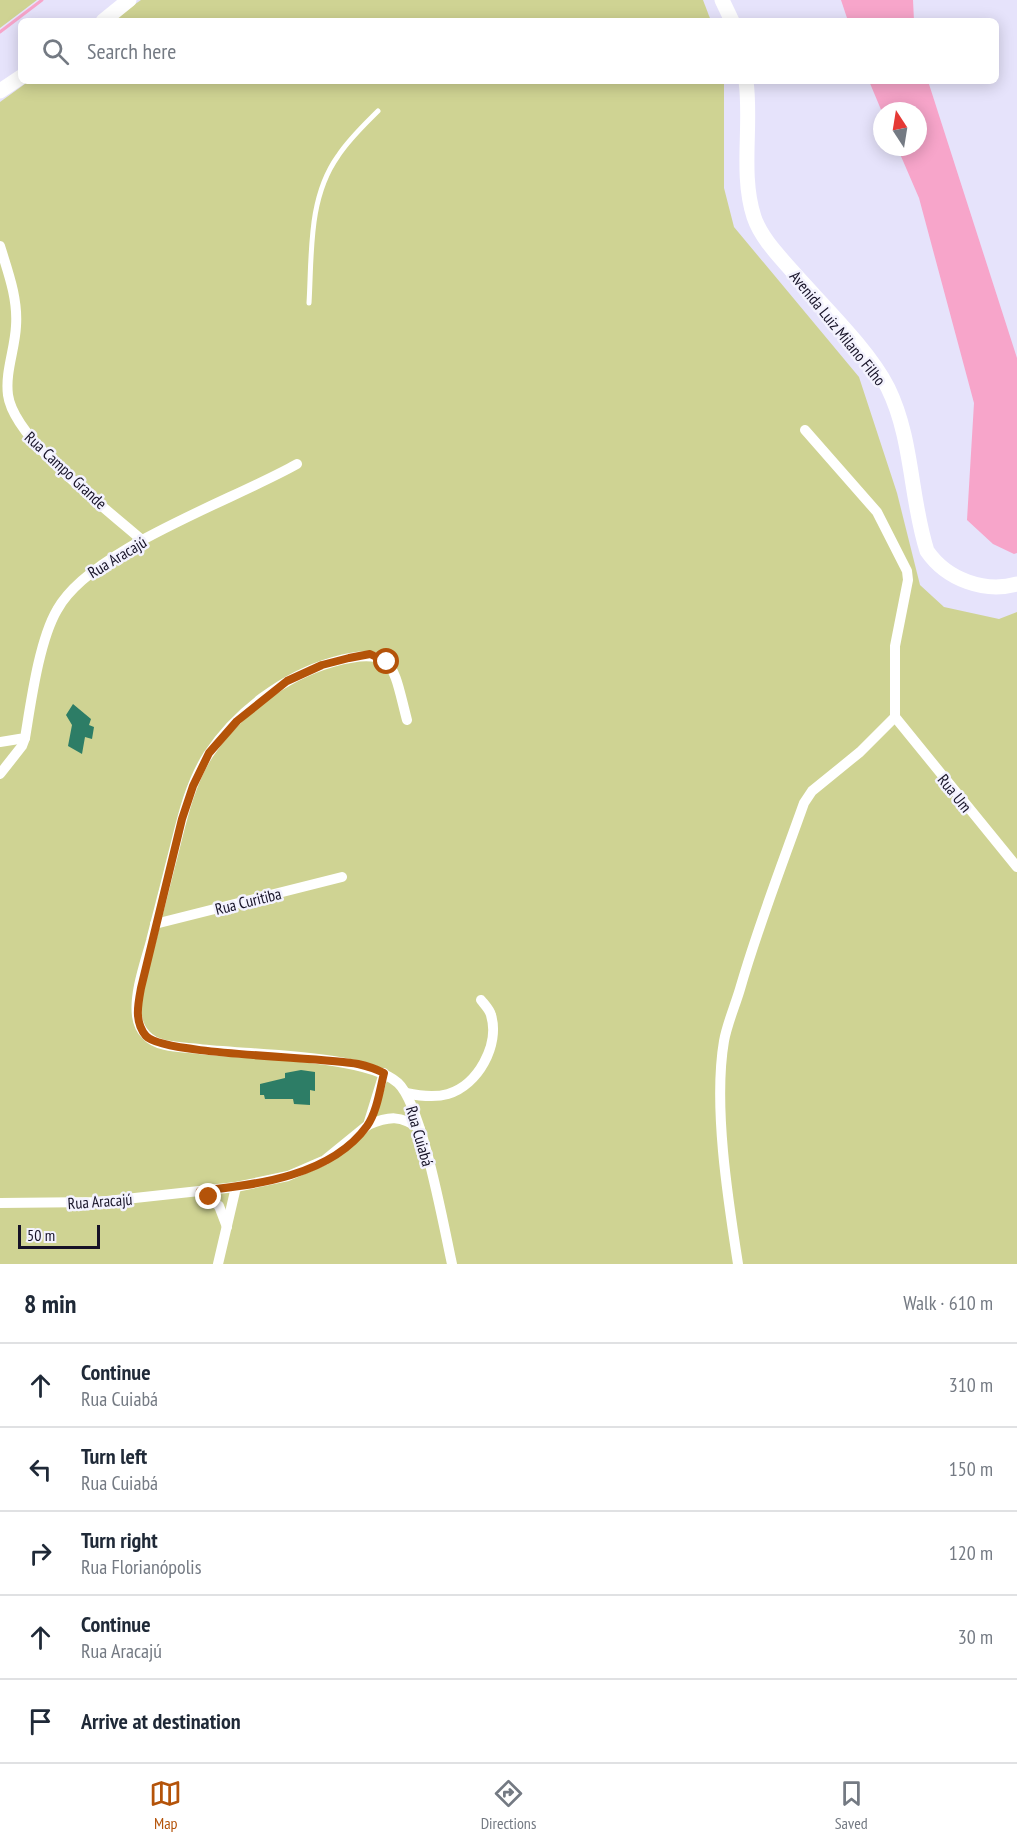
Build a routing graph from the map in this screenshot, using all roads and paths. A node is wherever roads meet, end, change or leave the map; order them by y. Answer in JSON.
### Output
{"nodes":[{"id":1,"x":129,"y":0,"type":"edge"},
{"id":2,"x":722,"y":0,"type":"edge"},
{"id":3,"x":107,"y":18,"type":"edge"},
{"id":4,"x":731,"y":18,"type":"edge"},
{"id":5,"x":18,"y":79,"type":"edge"},
{"id":6,"x":746,"y":84,"type":"edge"},
{"id":7,"x":0,"y":91,"type":"edge"},
{"id":8,"x":378,"y":111,"type":"dead end"},
{"id":9,"x":0,"y":246,"type":"edge"},
{"id":10,"x":309,"y":303,"type":"dead end"},
{"id":11,"x":805,"y":430,"type":"dead end"},
{"id":12,"x":297,"y":465,"type":"dead end"},
{"id":13,"x":143,"y":541,"type":"junction"},
{"id":14,"x":1017,"y":584,"type":"edge"},
{"id":15,"x":895,"y":717,"type":"junction"},
{"id":16,"x":407,"y":720,"type":"dead end"},
{"id":17,"x":25,"y":738,"type":"junction"},
{"id":18,"x":0,"y":742,"type":"edge"},
{"id":19,"x":0,"y":774,"type":"edge"},
{"id":20,"x":1017,"y":867,"type":"edge"},
{"id":21,"x":342,"y":877,"type":"dead end"},
{"id":22,"x":154,"y":924,"type":"junction"},
{"id":23,"x":481,"y":1000,"type":"dead end"},
{"id":24,"x":384,"y":1073,"type":"junction"},
{"id":25,"x":406,"y":1093,"type":"junction"},
{"id":26,"x":368,"y":1125,"type":"junction"},
{"id":27,"x":420,"y":1129,"type":"junction"},
{"id":28,"x":236,"y":1187,"type":"junction"},
{"id":29,"x":200,"y":1191,"type":"junction"},
{"id":30,"x":0,"y":1203,"type":"edge"},
{"id":31,"x":228,"y":1230,"type":"junction"},
{"id":32,"x":218,"y":1264,"type":"edge"},
{"id":33,"x":452,"y":1264,"type":"edge"},
{"id":34,"x":738,"y":1264,"type":"edge"}],
"edges":[{"from":1,"to":3,"type":"main road"},
{"from":2,"to":4,"type":"main road"},
{"from":5,"to":7,"type":"main road"},
{"from":6,"to":14,"type":"main road","name":"Avenida Luiz Milano Filho"},
{"from":8,"to":10,"type":"lane"},
{"from":9,"to":13,"type":"street","name":"Rua Campo Grande"},
{"from":11,"to":15,"type":"street"},
{"from":12,"to":13,"type":"street","name":"Rua Aracajú"},
{"from":13,"to":17,"type":"street","name":"Rua Aracajú"},
{"from":15,"to":20,"type":"street","name":"Rua Um"},
{"from":15,"to":34,"type":"street"},
{"from":16,"to":22,"type":"street","name":"Rua Cuiabá"},
{"from":17,"to":18,"type":"street"},
{"from":17,"to":19,"type":"street"},
{"from":21,"to":22,"type":"street","name":"Rua Curitiba"},
{"from":22,"to":24,"type":"street","name":"Rua Cuiabá"},
{"from":23,"to":25,"type":"street"},
{"from":24,"to":25,"type":"street","name":"Rua Cuiabá"},
{"from":24,"to":26,"type":"street"},
{"from":25,"to":27,"type":"street","name":"Rua Cuiabá"},
{"from":26,"to":27,"type":"street"},
{"from":26,"to":28,"type":"street","name":"Rua Aracajú"},
{"from":27,"to":33,"type":"street","name":"Rua Cuiabá"},
{"from":28,"to":29,"type":"street","name":"Rua Aracajú"},
{"from":28,"to":31,"type":"street"},
{"from":29,"to":30,"type":"street","name":"Rua Aracajú"},
{"from":29,"to":31,"type":"street"},
{"from":31,"to":32,"type":"street"}]}
